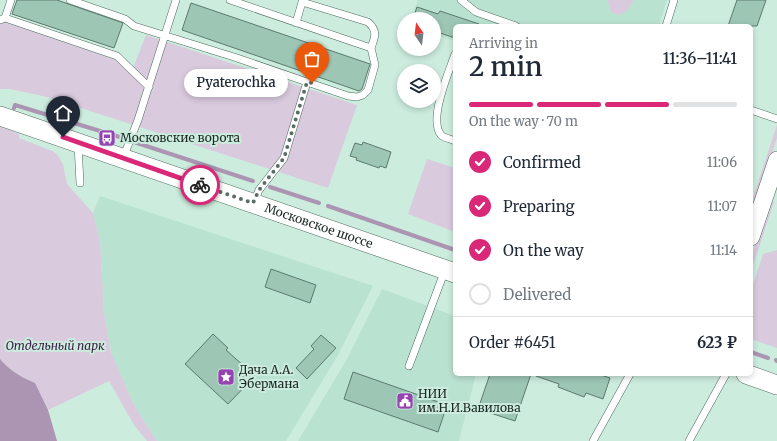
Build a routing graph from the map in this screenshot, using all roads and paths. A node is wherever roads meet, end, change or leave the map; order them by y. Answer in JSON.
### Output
{"nodes":[{"id":1,"x":11,"y":0,"type":"edge"},
{"id":2,"x":70,"y":0,"type":"edge"},
{"id":3,"x":176,"y":0,"type":"edge"},
{"id":4,"x":230,"y":0,"type":"edge"},
{"id":5,"x":461,"y":0,"type":"edge"},
{"id":6,"x":674,"y":0,"type":"edge"},
{"id":7,"x":3,"y":19,"type":"edge"},
{"id":8,"x":296,"y":23,"type":"junction"},
{"id":9,"x":510,"y":24,"type":"edge"},
{"id":10,"x":667,"y":24,"type":"edge"},
{"id":11,"x":165,"y":35,"type":"junction"},
{"id":12,"x":371,"y":48,"type":"junction"},
{"id":13,"x":453,"y":59,"type":"edge"},
{"id":14,"x":307,"y":82,"type":"junction"},
{"id":15,"x":149,"y":87,"type":"junction"},
{"id":16,"x":441,"y":90,"type":"edge"},
{"id":17,"x":436,"y":108,"type":"edge"},
{"id":18,"x":753,"y":111,"type":"edge"},
{"id":19,"x":0,"y":116,"type":"edge"},
{"id":20,"x":777,"y":119,"type":"edge"},
{"id":21,"x":453,"y":140,"type":"edge"},
{"id":22,"x":78,"y":143,"type":"junction"},
{"id":23,"x":123,"y":158,"type":"junction"},
{"id":24,"x":777,"y":160,"type":"edge"},
{"id":25,"x":80,"y":183,"type":"dead end"},
{"id":26,"x":773,"y":184,"type":"edge"},
{"id":27,"x":253,"y":203,"type":"junction"},
{"id":28,"x":753,"y":232,"type":"edge"},
{"id":29,"x":450,"y":272,"type":"edge"},
{"id":30,"x":409,"y":366,"type":"dead end"},
{"id":31,"x":629,"y":376,"type":"edge"},
{"id":32,"x":725,"y":376,"type":"edge"},
{"id":33,"x":752,"y":376,"type":"edge"},
{"id":34,"x":777,"y":385,"type":"edge"},
{"id":35,"x":594,"y":441,"type":"edge"},
{"id":36,"x":689,"y":441,"type":"edge"}],
"edges":[{"from":1,"to":7,"type":"lane"},
{"from":2,"to":11,"type":"lane"},
{"from":3,"to":11,"type":"lane"},
{"from":4,"to":8,"type":"lane"},
{"from":5,"to":9,"type":"lane"},
{"from":6,"to":10,"type":"lane"},
{"from":7,"to":15,"type":"lane"},
{"from":8,"to":12,"type":"lane"},
{"from":8,"to":12,"type":"lane"},
{"from":11,"to":14,"type":"lane"},
{"from":11,"to":15,"type":"lane"},
{"from":12,"to":14,"type":"lane"},
{"from":13,"to":16,"type":"lane"},
{"from":14,"to":27,"type":"lane"},
{"from":15,"to":23,"type":"lane"},
{"from":17,"to":21,"type":"lane"},
{"from":18,"to":20,"type":"lane"},
{"from":19,"to":22,"type":"main road","name":"Московское шоссе"},
{"from":22,"to":23,"type":"main road","name":"Московское шоссе"},
{"from":22,"to":25,"type":"lane"},
{"from":23,"to":27,"type":"main road","name":"Московское шоссе"},
{"from":24,"to":26,"type":"street"},
{"from":26,"to":28,"type":"street"},
{"from":27,"to":29,"type":"main road","name":"Московское шоссе"},
{"from":29,"to":30,"type":"lane"},
{"from":31,"to":35,"type":"lane"},
{"from":32,"to":36,"type":"lane"},
{"from":33,"to":34,"type":"main road"}]}
